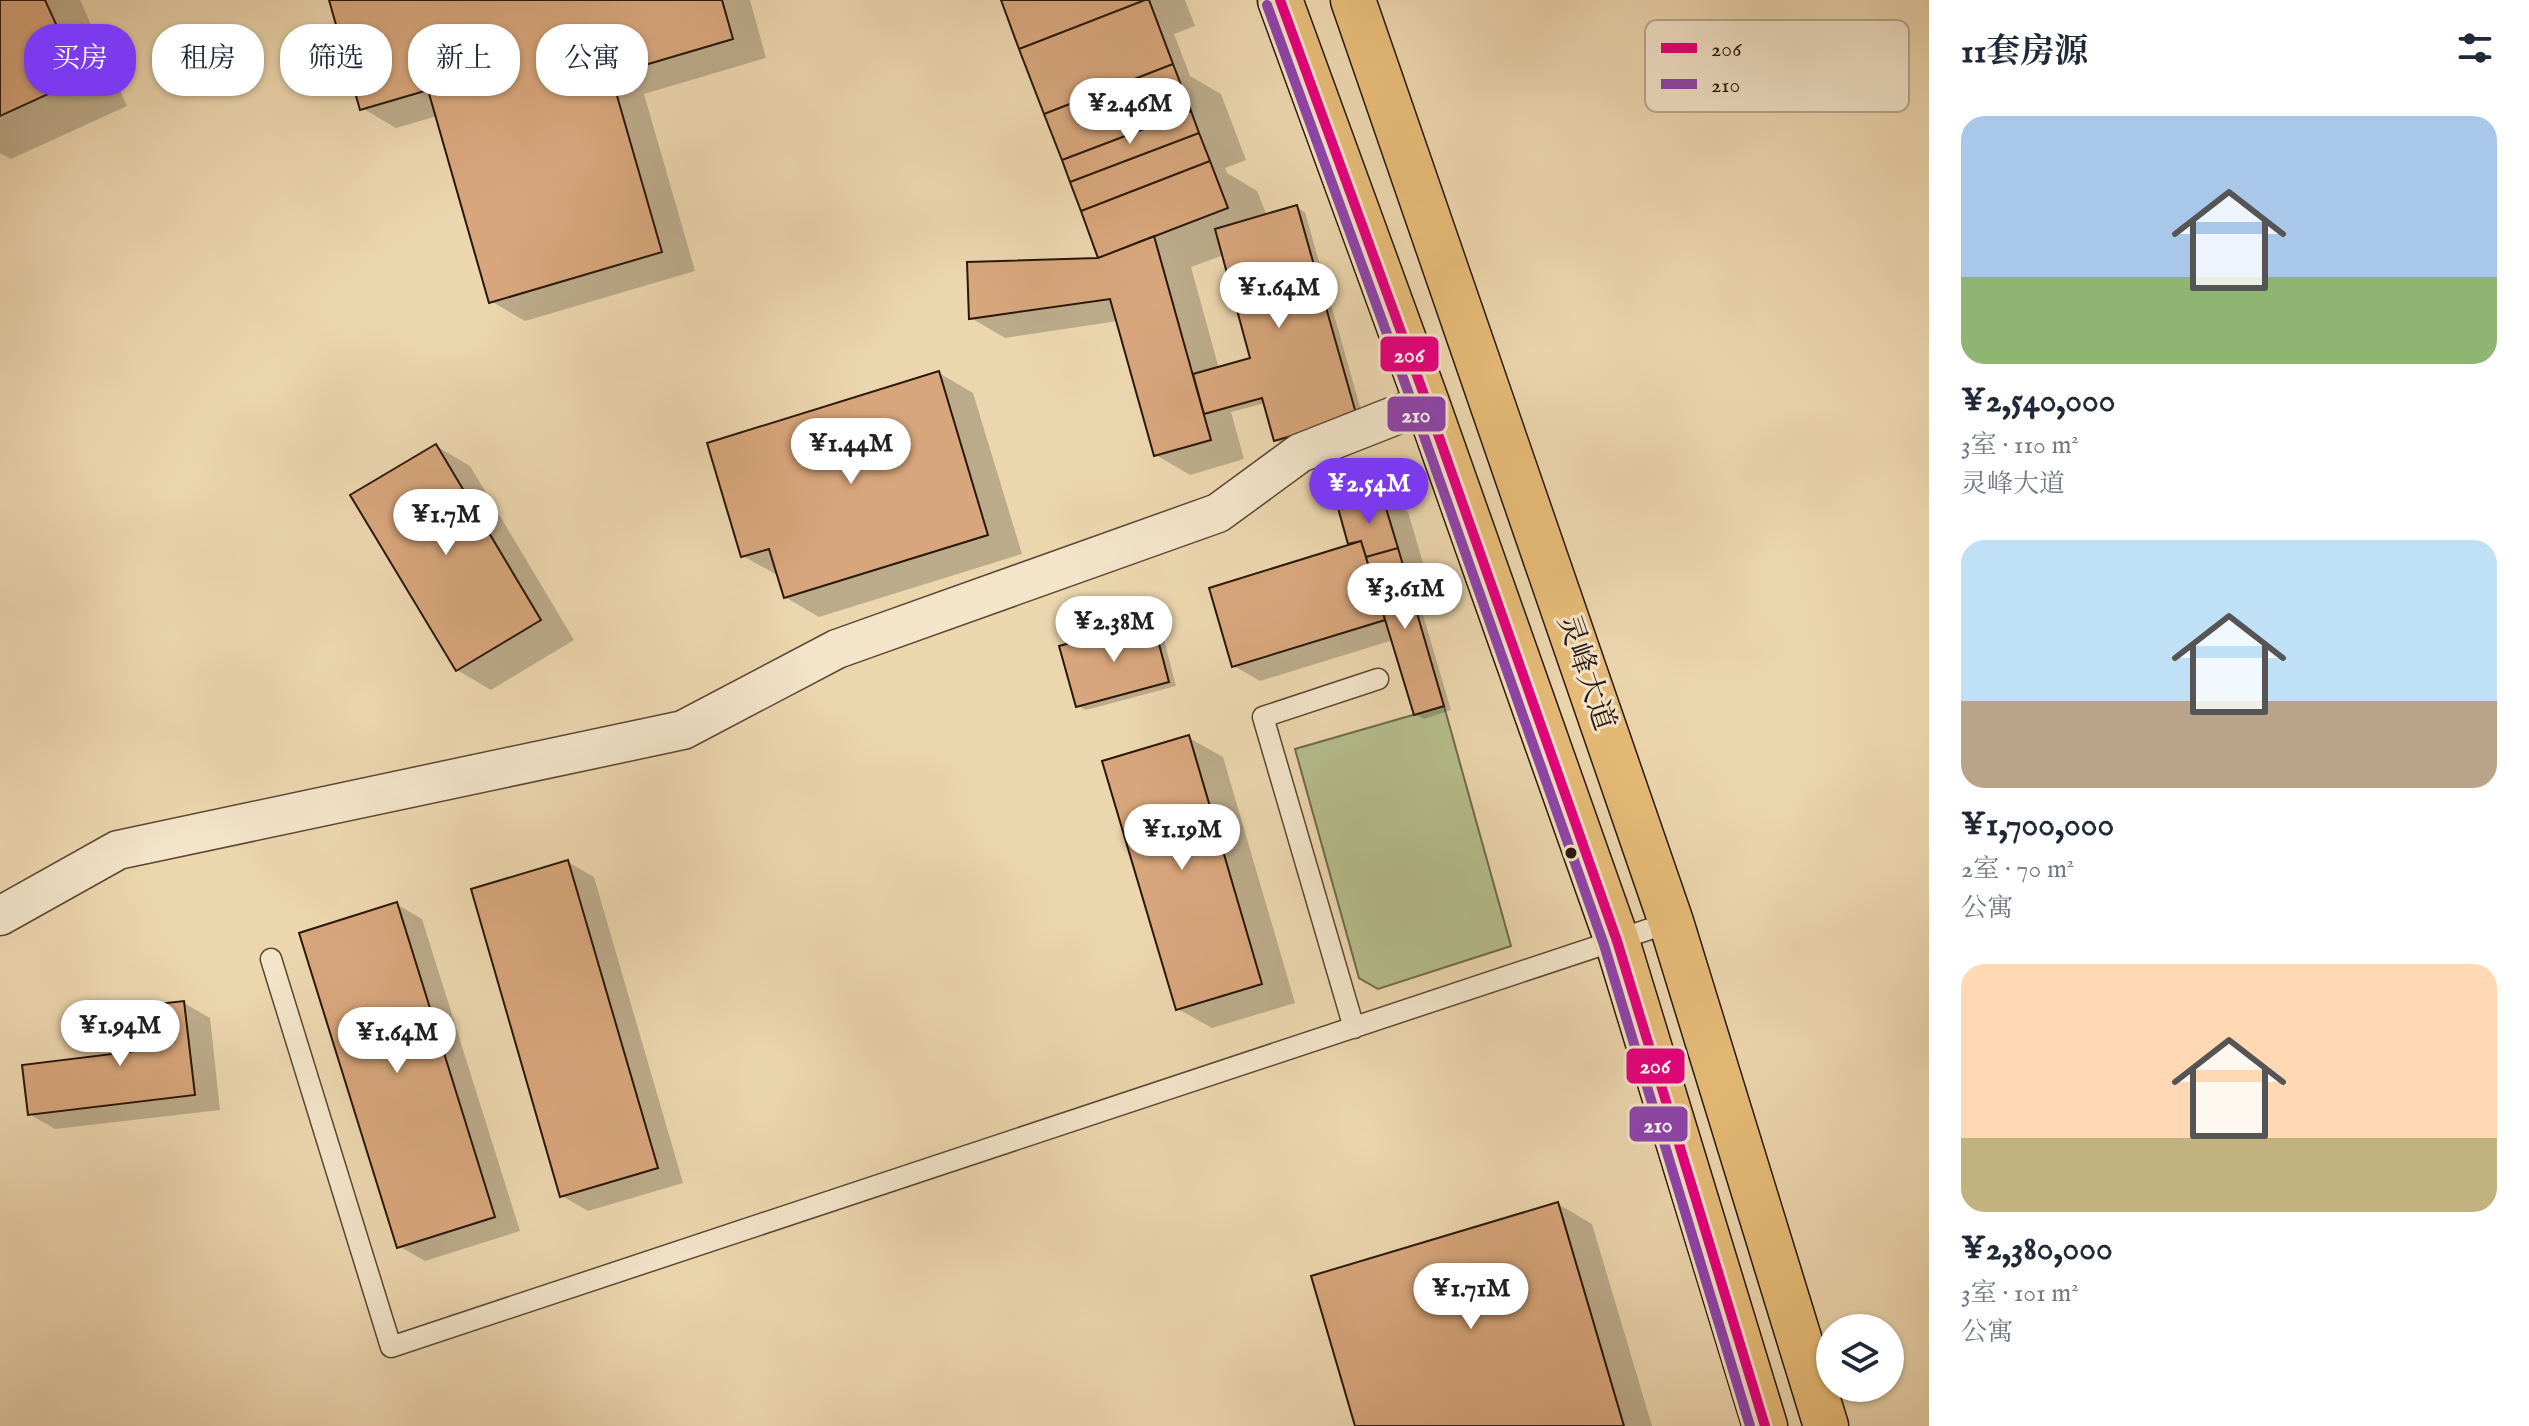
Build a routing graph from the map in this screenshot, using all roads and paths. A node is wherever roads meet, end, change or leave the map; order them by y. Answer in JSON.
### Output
{"nodes":[{"id":1,"x":1280,"y":0,"type":"edge"},
{"id":2,"x":1353,"y":0,"type":"edge"},
{"id":3,"x":1427,"y":403,"type":"junction"},
{"id":4,"x":1378,"y":679,"type":"dead end"},
{"id":5,"x":0,"y":916,"type":"edge"},
{"id":6,"x":1671,"y":922,"type":"junction"},
{"id":7,"x":1617,"y":941,"type":"junction"},
{"id":8,"x":271,"y":959,"type":"dead end"},
{"id":9,"x":1354,"y":1028,"type":"junction"},
{"id":10,"x":1765,"y":1426,"type":"edge"},
{"id":11,"x":1826,"y":1426,"type":"edge"}],
"edges":[{"from":1,"to":3,"type":"main road","name":"灵峰大道"},
{"from":2,"to":6,"type":"main road","name":"灵峰大道"},
{"from":3,"to":5,"type":"street"},
{"from":3,"to":7,"type":"main road","name":"灵峰大道"},
{"from":4,"to":9,"type":"lane"},
{"from":6,"to":7,"type":"lane"},
{"from":6,"to":11,"type":"main road","name":"灵峰大道"},
{"from":7,"to":9,"type":"lane"},
{"from":7,"to":10,"type":"main road","name":"灵峰大道"},
{"from":8,"to":9,"type":"lane"}]}
